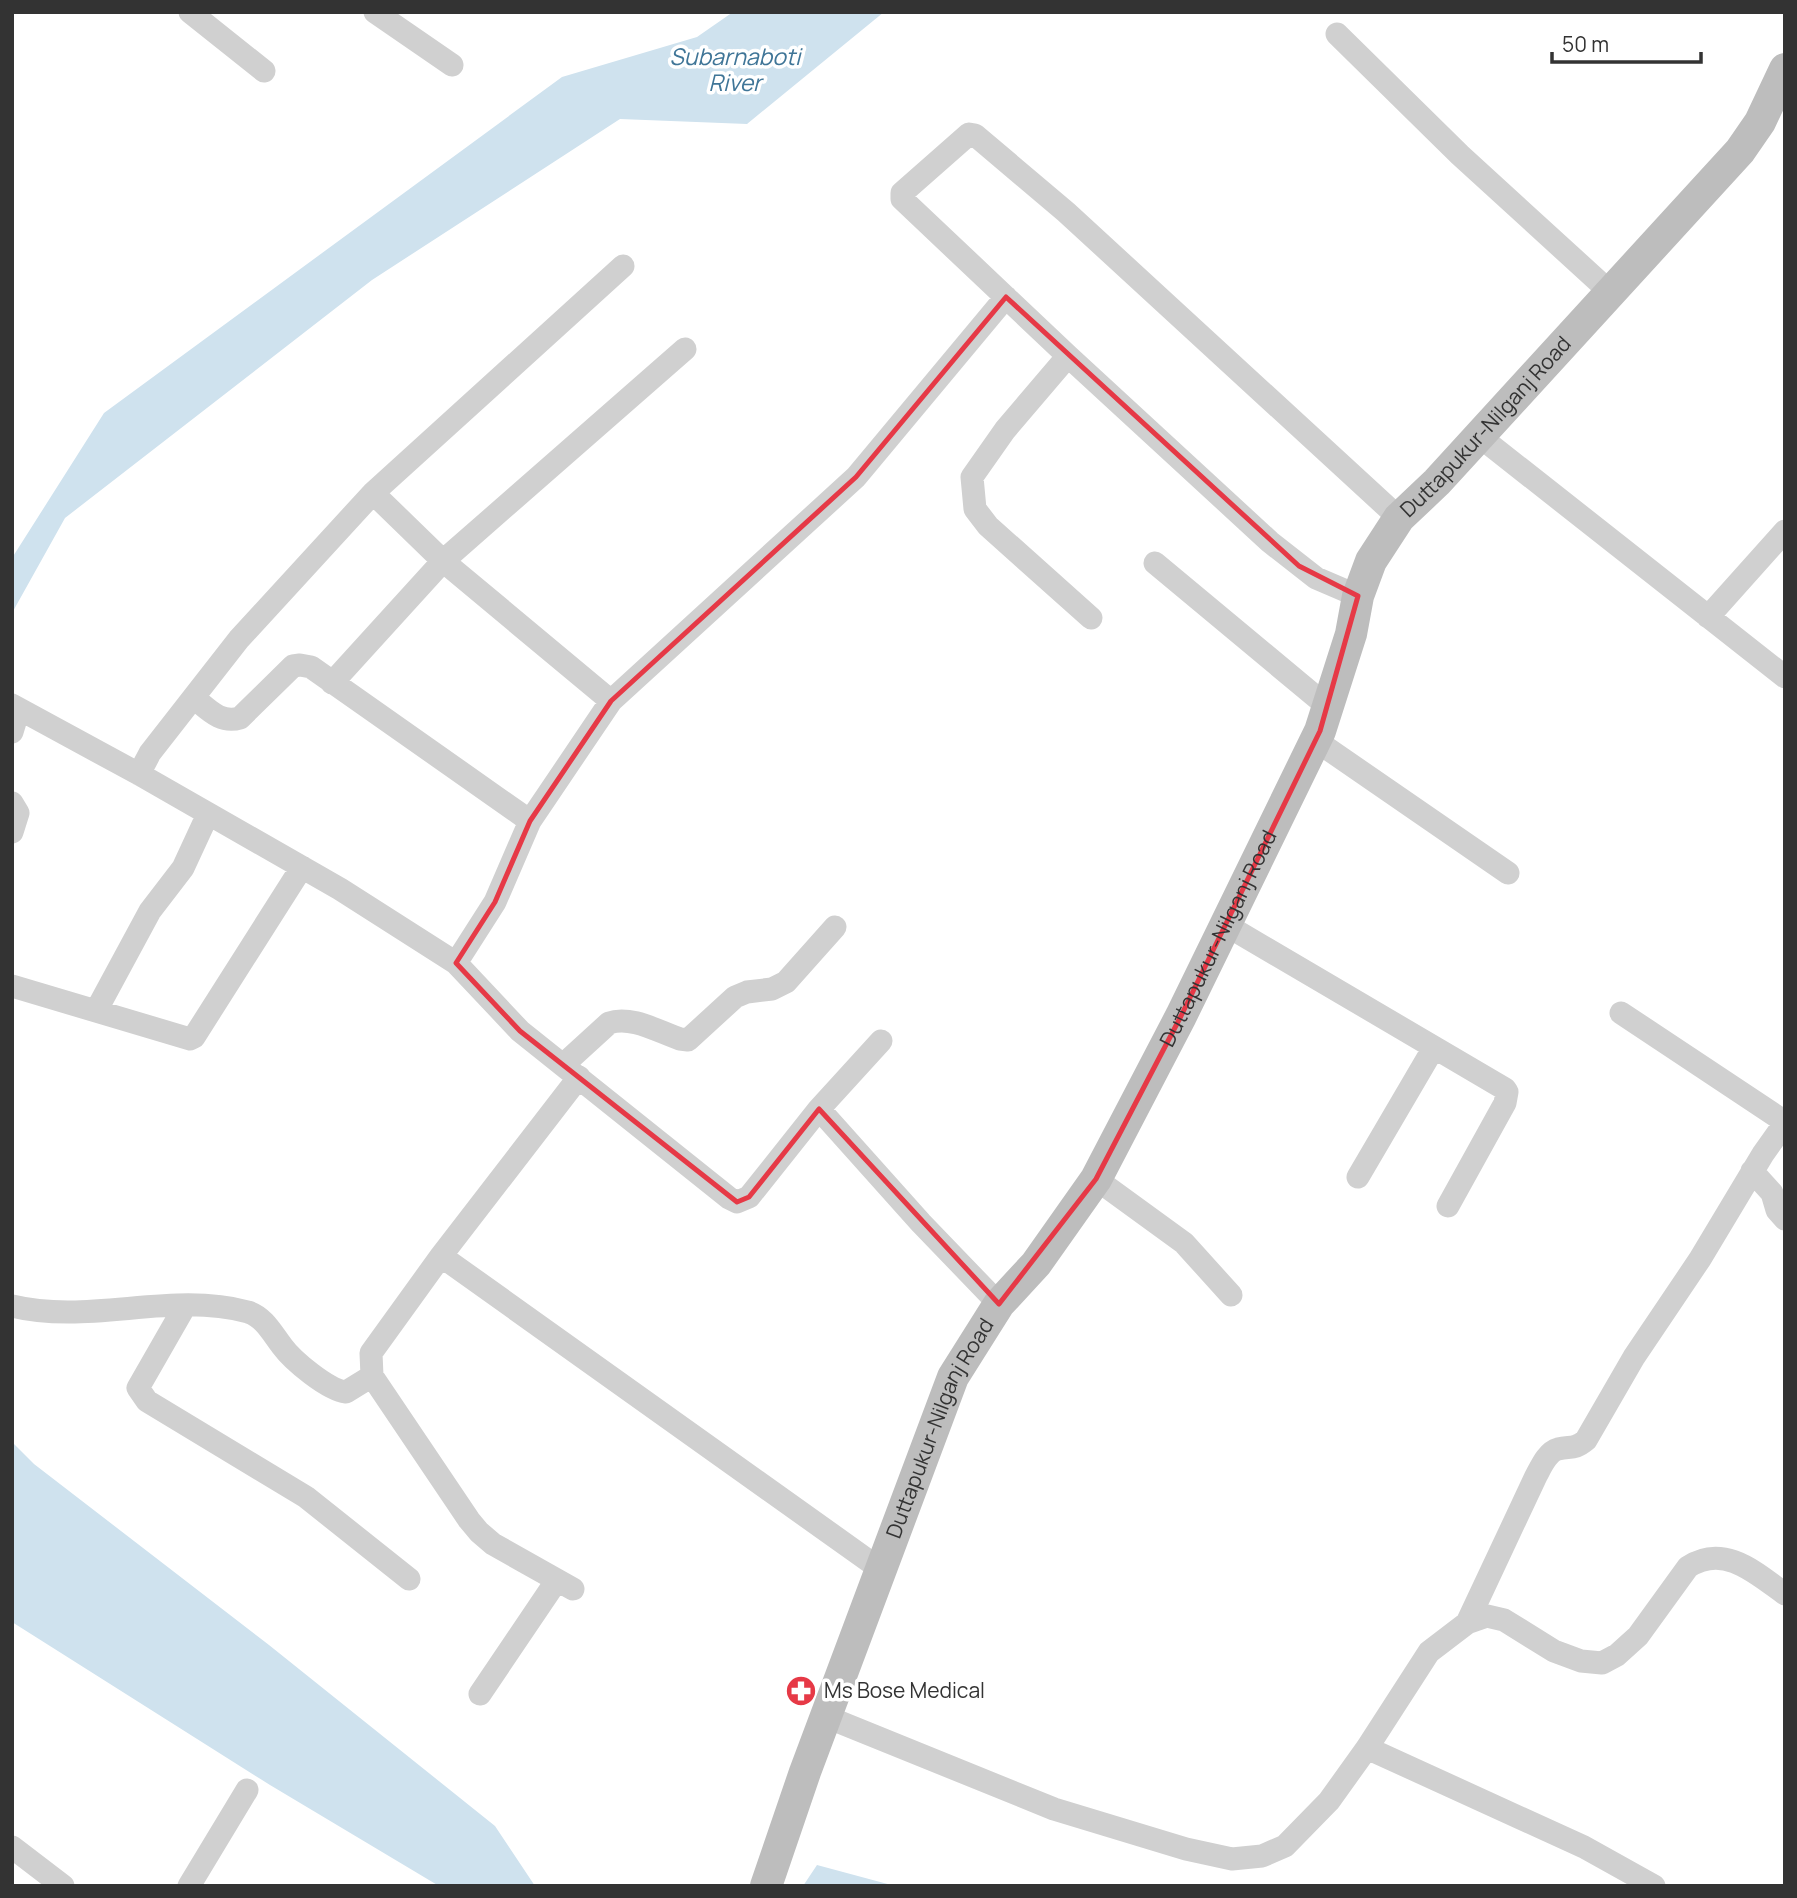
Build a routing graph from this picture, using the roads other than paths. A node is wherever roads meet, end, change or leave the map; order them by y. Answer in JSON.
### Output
{"nodes":[{"id":1,"x":190,"y":12,"type":"edge"},
{"id":2,"x":375,"y":12,"type":"edge"},
{"id":3,"x":1337,"y":34,"type":"dead end"},
{"id":4,"x":452,"y":65,"type":"dead end"},
{"id":5,"x":1785,"y":70,"type":"edge"},
{"id":6,"x":264,"y":71,"type":"dead end"},
{"id":7,"x":623,"y":266,"type":"dead end"},
{"id":8,"x":1610,"y":292,"type":"junction"},
{"id":9,"x":1006,"y":297,"type":"junction"},
{"id":10,"x":685,"y":349,"type":"dead end"},
{"id":11,"x":1068,"y":356,"type":"junction"},
{"id":12,"x":1479,"y":436,"type":"junction"},
{"id":13,"x":373,"y":493,"type":"junction"},
{"id":14,"x":1399,"y":518,"type":"junction"},
{"id":15,"x":1785,"y":531,"type":"edge"},
{"id":16,"x":443,"y":561,"type":"junction"},
{"id":17,"x":1155,"y":564,"type":"dead end"},
{"id":18,"x":1357,"y":596,"type":"junction"},
{"id":19,"x":1708,"y":617,"type":"junction"},
{"id":20,"x":1091,"y":618,"type":"dead end"},
{"id":21,"x":1783,"y":672,"type":"edge"},
{"id":22,"x":332,"y":683,"type":"junction"},
{"id":23,"x":194,"y":698,"type":"junction"},
{"id":24,"x":611,"y":701,"type":"junction"},
{"id":25,"x":15,"y":707,"type":"edge"},
{"id":26,"x":1328,"y":707,"type":"junction"},
{"id":27,"x":12,"y":732,"type":"edge"},
{"id":28,"x":1315,"y":740,"type":"junction"},
{"id":29,"x":139,"y":774,"type":"junction"},
{"id":30,"x":12,"y":803,"type":"edge"},
{"id":31,"x":208,"y":814,"type":"junction"},
{"id":32,"x":530,"y":821,"type":"junction"},
{"id":33,"x":12,"y":832,"type":"edge"},
{"id":34,"x":302,"y":867,"type":"junction"},
{"id":35,"x":1508,"y":873,"type":"dead end"},
{"id":36,"x":1226,"y":925,"type":"junction"},
{"id":37,"x":835,"y":928,"type":"dead end"},
{"id":38,"x":456,"y":963,"type":"junction"},
{"id":39,"x":12,"y":986,"type":"edge"},
{"id":40,"x":96,"y":1011,"type":"junction"},
{"id":41,"x":1621,"y":1013,"type":"dead end"},
{"id":42,"x":881,"y":1041,"type":"dead end"},
{"id":43,"x":1433,"y":1049,"type":"junction"},
{"id":44,"x":571,"y":1071,"type":"junction"},
{"id":45,"x":819,"y":1109,"type":"junction"},
{"id":46,"x":1785,"y":1123,"type":"edge"},
{"id":47,"x":1752,"y":1171,"type":"junction"},
{"id":48,"x":1358,"y":1177,"type":"dead end"},
{"id":49,"x":1097,"y":1179,"type":"junction"},
{"id":50,"x":1448,"y":1206,"type":"dead end"},
{"id":51,"x":1785,"y":1219,"type":"edge"},
{"id":52,"x":441,"y":1256,"type":"junction"},
{"id":53,"x":1231,"y":1295,"type":"dead end"},
{"id":54,"x":999,"y":1304,"type":"junction"},
{"id":55,"x":12,"y":1306,"type":"edge"},
{"id":56,"x":184,"y":1306,"type":"junction"},
{"id":57,"x":372,"y":1376,"type":"junction"},
{"id":58,"x":880,"y":1569,"type":"junction"},
{"id":59,"x":409,"y":1579,"type":"dead end"},
{"id":60,"x":1785,"y":1594,"type":"edge"},
{"id":61,"x":1467,"y":1623,"type":"junction"},
{"id":62,"x":480,"y":1694,"type":"dead end"},
{"id":63,"x":827,"y":1717,"type":"junction"},
{"id":64,"x":1367,"y":1748,"type":"junction"},
{"id":65,"x":247,"y":1790,"type":"dead end"},
{"id":66,"x":12,"y":1847,"type":"edge"},
{"id":67,"x":63,"y":1886,"type":"edge"},
{"id":68,"x":189,"y":1886,"type":"edge"},
{"id":69,"x":766,"y":1886,"type":"edge"},
{"id":70,"x":1654,"y":1886,"type":"edge"}],
"edges":[{"from":1,"to":6,"type":"street"},
{"from":2,"to":4,"type":"street"},
{"from":3,"to":8,"type":"street"},
{"from":5,"to":8,"type":"main road","name":"Duttapukur-Nilganj Road"},
{"from":7,"to":13,"type":"street"},
{"from":8,"to":12,"type":"main road","name":"Duttapukur-Nilganj Road"},
{"from":9,"to":11,"type":"street"},
{"from":9,"to":14,"type":"street"},
{"from":9,"to":24,"type":"street"},
{"from":10,"to":16,"type":"street"},
{"from":11,"to":18,"type":"street"},
{"from":11,"to":20,"type":"street"},
{"from":12,"to":14,"type":"main road","name":"Duttapukur-Nilganj Road"},
{"from":12,"to":19,"type":"street"},
{"from":13,"to":16,"type":"street"},
{"from":13,"to":23,"type":"street"},
{"from":14,"to":18,"type":"main road","name":"Duttapukur-Nilganj Road"},
{"from":15,"to":19,"type":"street"},
{"from":16,"to":22,"type":"street"},
{"from":16,"to":24,"type":"street"},
{"from":17,"to":26,"type":"street"},
{"from":18,"to":26,"type":"main road","name":"Duttapukur-Nilganj Road"},
{"from":19,"to":21,"type":"street"},
{"from":22,"to":23,"type":"street"},
{"from":22,"to":32,"type":"street"},
{"from":23,"to":29,"type":"street"},
{"from":24,"to":32,"type":"street"},
{"from":25,"to":27,"type":"street"},
{"from":25,"to":29,"type":"street"},
{"from":26,"to":28,"type":"main road","name":"Duttapukur-Nilganj Road"},
{"from":28,"to":35,"type":"street"},
{"from":28,"to":36,"type":"main road","name":"Duttapukur-Nilganj Road"},
{"from":29,"to":31,"type":"street"},
{"from":30,"to":33,"type":"street"},
{"from":31,"to":34,"type":"street"},
{"from":31,"to":40,"type":"street"},
{"from":32,"to":38,"type":"street"},
{"from":34,"to":38,"type":"street"},
{"from":34,"to":40,"type":"street"},
{"from":36,"to":43,"type":"street"},
{"from":36,"to":49,"type":"main road","name":"Duttapukur-Nilganj Road"},
{"from":37,"to":44,"type":"street"},
{"from":38,"to":44,"type":"street"},
{"from":39,"to":40,"type":"street"},
{"from":41,"to":46,"type":"street"},
{"from":42,"to":45,"type":"street"},
{"from":43,"to":48,"type":"street"},
{"from":43,"to":50,"type":"street"},
{"from":44,"to":45,"type":"street"},
{"from":44,"to":52,"type":"street"},
{"from":45,"to":54,"type":"street"},
{"from":46,"to":47,"type":"street"},
{"from":47,"to":51,"type":"street"},
{"from":47,"to":61,"type":"street"},
{"from":49,"to":53,"type":"street"},
{"from":49,"to":54,"type":"main road","name":"Duttapukur-Nilganj Road"},
{"from":52,"to":57,"type":"street"},
{"from":52,"to":58,"type":"street"},
{"from":54,"to":58,"type":"main road","name":"Duttapukur-Nilganj Road"},
{"from":55,"to":56,"type":"street"},
{"from":56,"to":57,"type":"street"},
{"from":56,"to":59,"type":"street"},
{"from":57,"to":62,"type":"street"},
{"from":58,"to":63,"type":"main road","name":"Duttapukur-Nilganj Road"},
{"from":60,"to":61,"type":"street"},
{"from":61,"to":64,"type":"street"},
{"from":63,"to":64,"type":"street"},
{"from":63,"to":69,"type":"main road","name":"Duttapukur-Nilganj Road"},
{"from":64,"to":70,"type":"street"},
{"from":65,"to":68,"type":"street"},
{"from":66,"to":67,"type":"street"}]}
